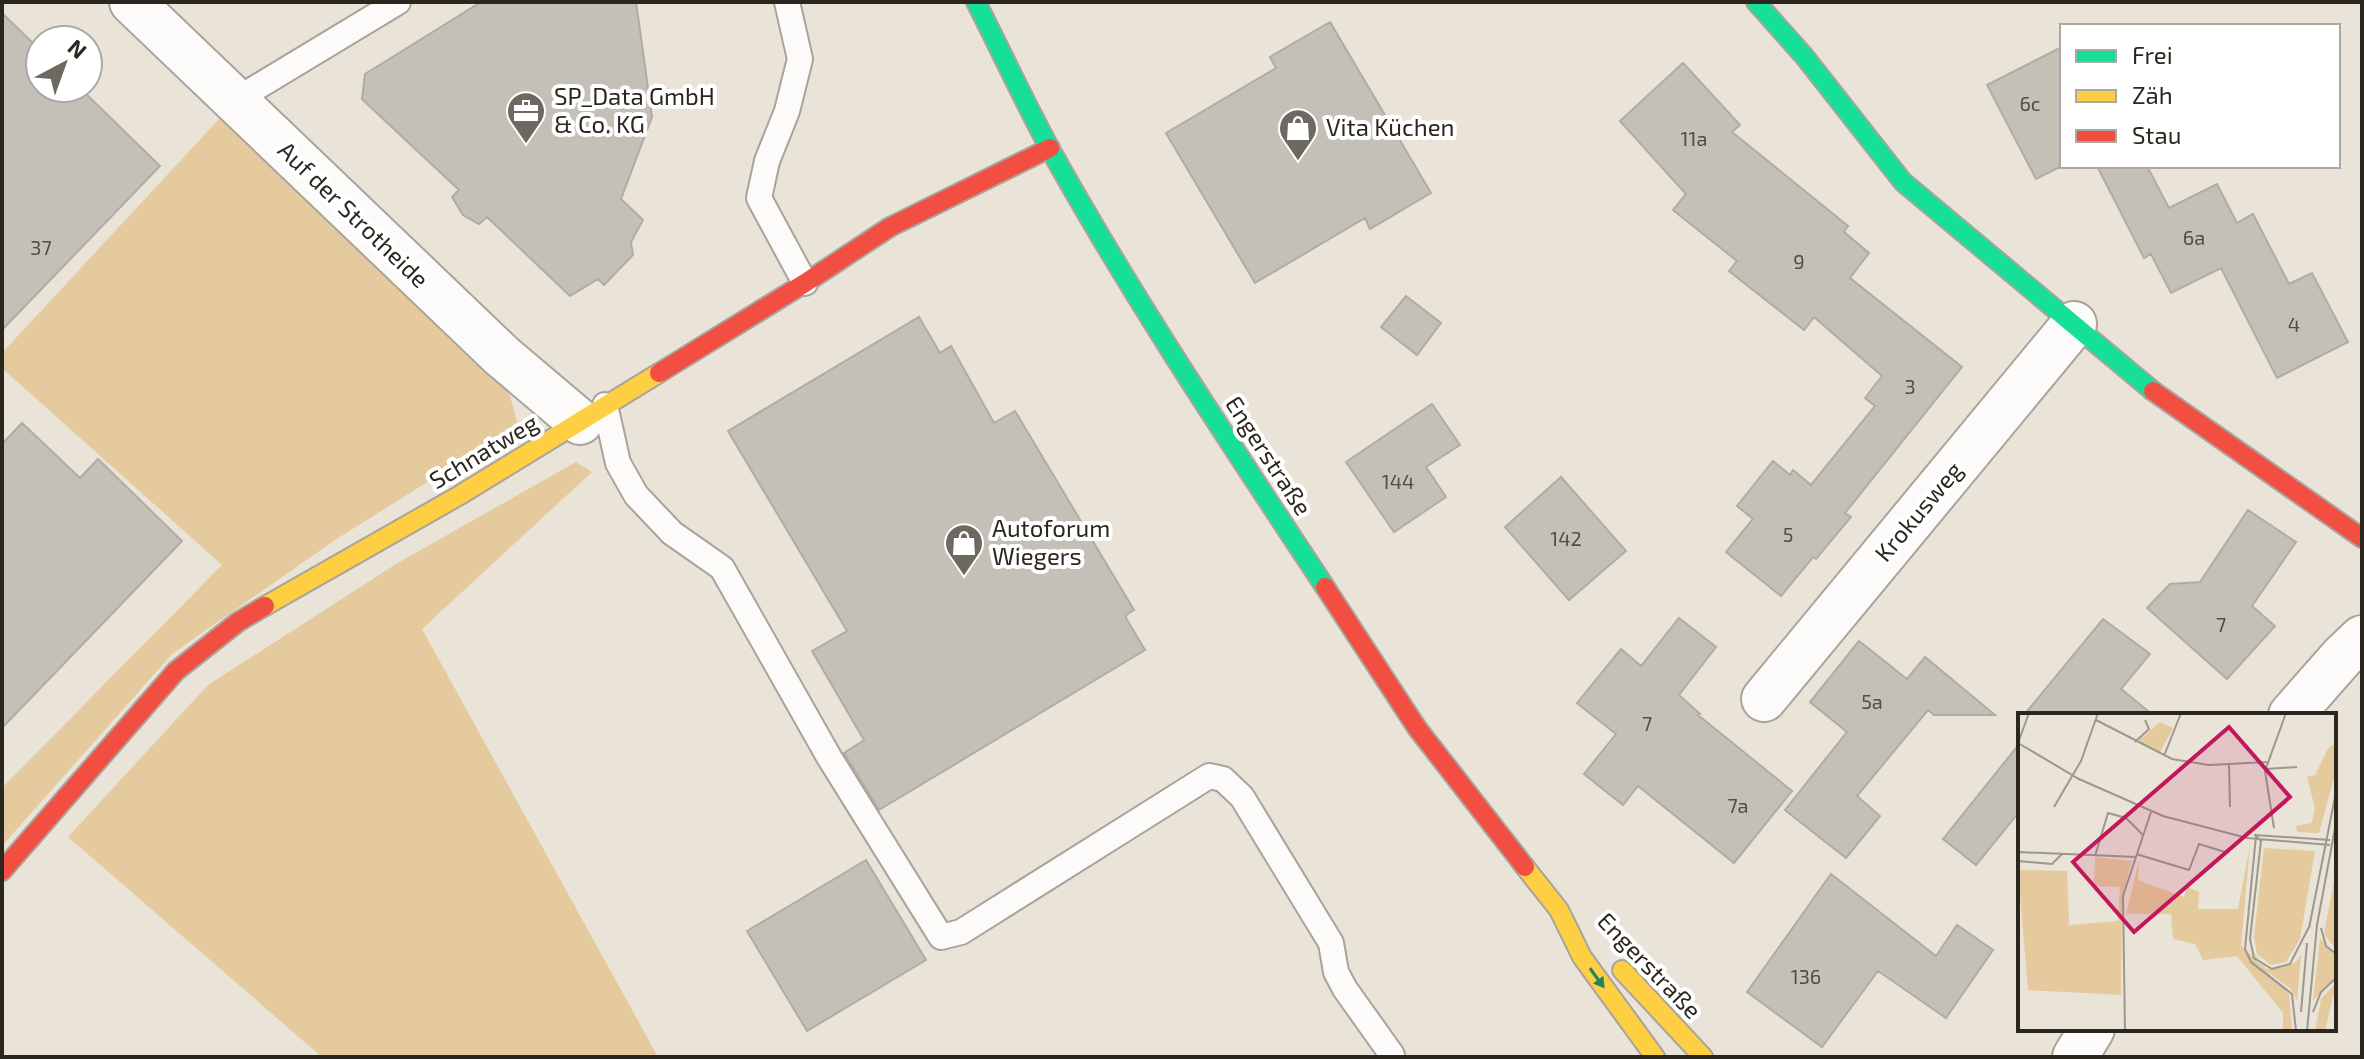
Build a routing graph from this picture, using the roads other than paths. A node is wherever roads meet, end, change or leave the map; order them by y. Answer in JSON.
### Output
{"nodes":[{"id":1,"x":132,"y":2,"type":"edge"},
{"id":2,"x":398,"y":2,"type":"edge"},
{"id":3,"x":787,"y":2,"type":"edge"},
{"id":4,"x":976,"y":2,"type":"edge"},
{"id":5,"x":1756,"y":2,"type":"edge"},
{"id":6,"x":234,"y":101,"type":"junction"},
{"id":7,"x":1050,"y":148,"type":"junction"},
{"id":8,"x":805,"y":283,"type":"junction"},
{"id":9,"x":2074,"y":324,"type":"junction"},
{"id":10,"x":593,"y":414,"type":"junction"},
{"id":11,"x":2362,"y":538,"type":"edge"},
{"id":12,"x":2362,"y":638,"type":"edge"},
{"id":13,"x":1764,"y":699,"type":"dead end"},
{"id":14,"x":2293,"y":713,"type":"edge"},
{"id":15,"x":2,"y":871,"type":"edge"},
{"id":16,"x":1559,"y":910,"type":"junction"},
{"id":17,"x":2091,"y":1031,"type":"edge"},
{"id":18,"x":1392,"y":1055,"type":"edge"},
{"id":19,"x":1655,"y":1057,"type":"edge"},
{"id":20,"x":1703,"y":1057,"type":"edge"},
{"id":21,"x":2075,"y":1057,"type":"edge"}],
"edges":[{"from":1,"to":6,"type":"street","name":"Auf der Strotheide"},
{"from":2,"to":6,"type":"lane"},
{"from":3,"to":8,"type":"lane"},
{"from":4,"to":7,"type":"street","name":"Engerstraße"},
{"from":5,"to":9,"type":"street"},
{"from":6,"to":10,"type":"street","name":"Auf der Strotheide"},
{"from":7,"to":8,"type":"street","name":"Schnatweg"},
{"from":7,"to":16,"type":"street","name":"Engerstraße"},
{"from":8,"to":10,"type":"street","name":"Schnatweg"},
{"from":9,"to":11,"type":"street"},
{"from":9,"to":13,"type":"street","name":"Krokusweg"},
{"from":10,"to":15,"type":"street","name":"Schnatweg"},
{"from":10,"to":18,"type":"lane"},
{"from":12,"to":14,"type":"street"},
{"from":16,"to":19,"type":"street","name":"Engerstraße","one_way":true},
{"from":16,"to":20,"type":"street","name":"Engerstraße"},
{"from":17,"to":21,"type":"street"}]}
